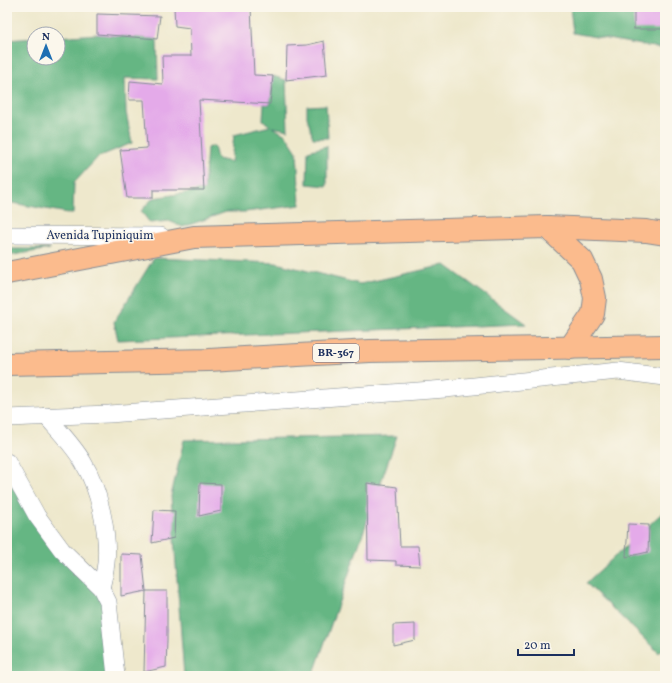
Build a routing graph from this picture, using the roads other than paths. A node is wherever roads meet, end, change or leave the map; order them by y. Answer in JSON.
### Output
{"nodes":[{"id":1,"x":547,"y":227,"type":"junction"},
{"id":2,"x":665,"y":234,"type":"edge"},
{"id":3,"x":7,"y":235,"type":"edge"},
{"id":4,"x":194,"y":237,"type":"junction"},
{"id":5,"x":7,"y":273,"type":"edge"},
{"id":6,"x":665,"y":346,"type":"edge"},
{"id":7,"x":570,"y":348,"type":"junction"},
{"id":8,"x":7,"y":364,"type":"edge"},
{"id":9,"x":665,"y":377,"type":"edge"},
{"id":10,"x":46,"y":416,"type":"junction"},
{"id":11,"x":7,"y":418,"type":"edge"},
{"id":12,"x":7,"y":462,"type":"edge"},
{"id":13,"x":101,"y":588,"type":"junction"},
{"id":14,"x":116,"y":676,"type":"edge"}],
"edges":[{"from":1,"to":2,"type":"main road"},
{"from":1,"to":4,"type":"main road"},
{"from":1,"to":7,"type":"main road"},
{"from":3,"to":4,"type":"street","name":"Avenida Tupiniquim"},
{"from":4,"to":5,"type":"main road"},
{"from":6,"to":7,"type":"main road","number":"BR-367"},
{"from":7,"to":8,"type":"main road","number":"BR-367"},
{"from":9,"to":10,"type":"street"},
{"from":10,"to":11,"type":"street"},
{"from":10,"to":13,"type":"street"},
{"from":12,"to":13,"type":"street"},
{"from":13,"to":14,"type":"street"}]}
